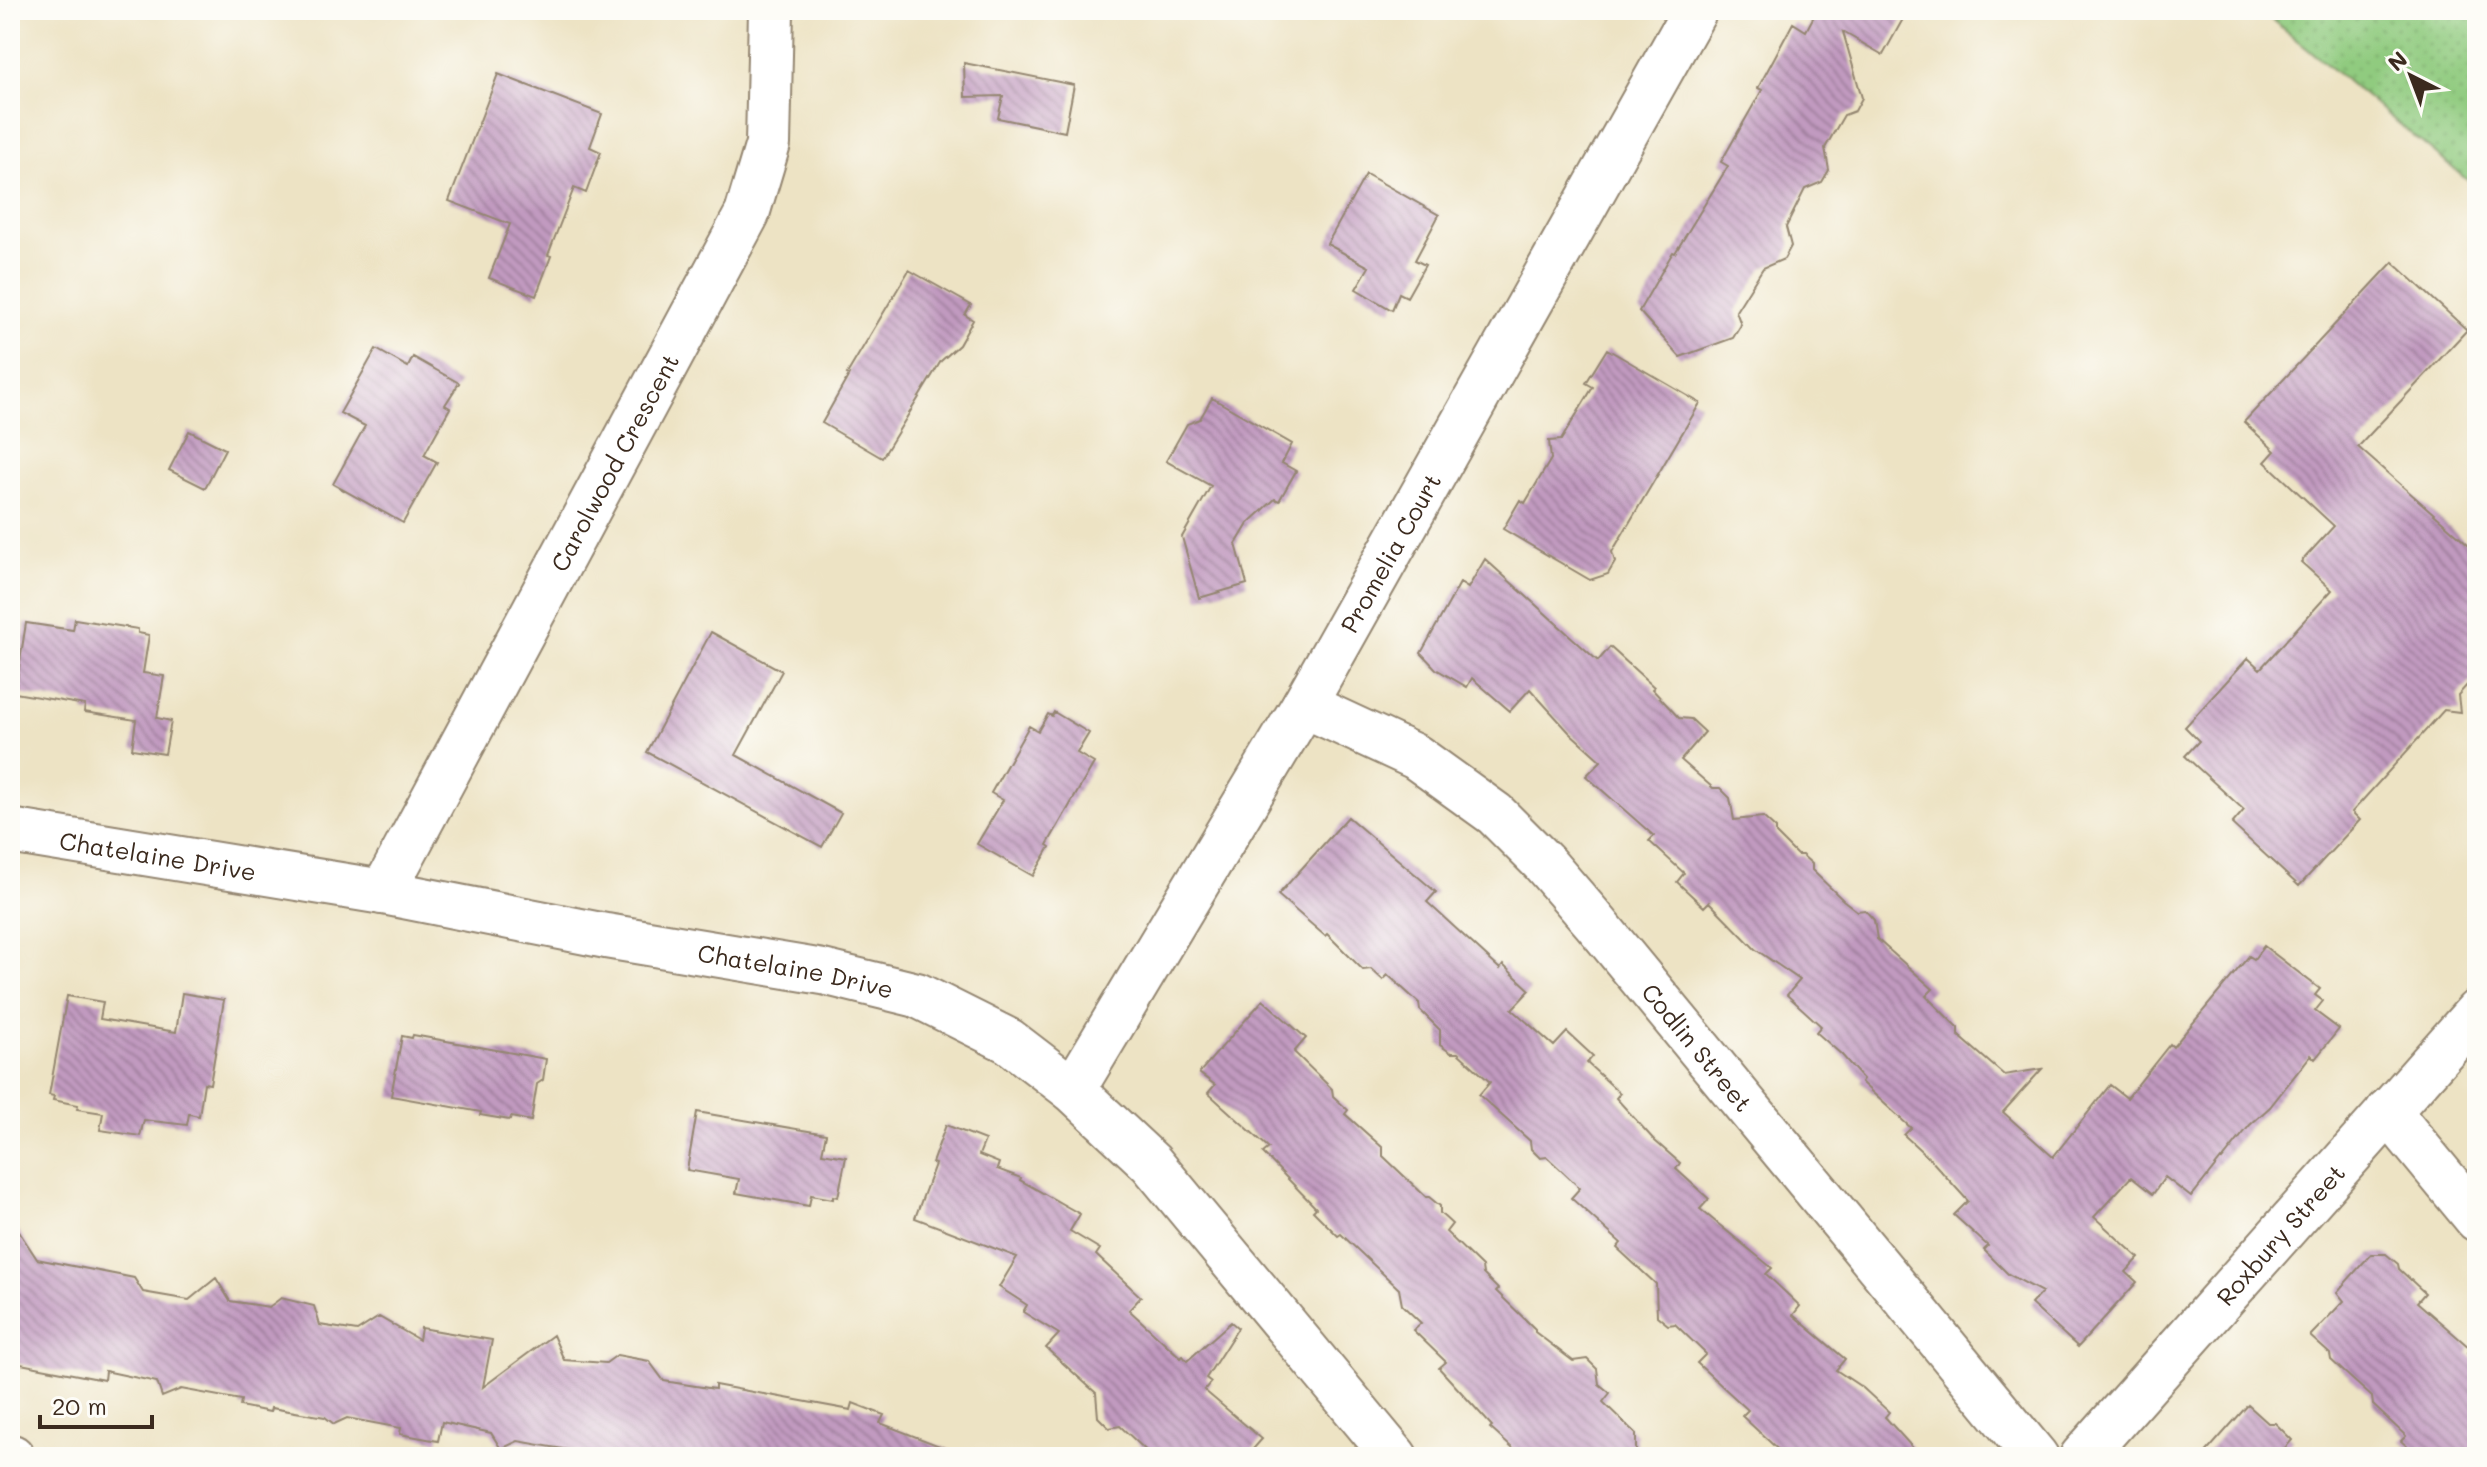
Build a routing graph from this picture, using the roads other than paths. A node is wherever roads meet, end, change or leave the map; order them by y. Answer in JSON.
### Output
{"nodes":[{"id":1,"x":771,"y":10,"type":"edge"},
{"id":2,"x":1695,"y":10,"type":"edge"},
{"id":3,"x":1304,"y":705,"type":"junction"},
{"id":4,"x":10,"y":831,"type":"edge"},
{"id":5,"x":383,"y":892,"type":"junction"},
{"id":6,"x":2477,"y":1012,"type":"edge"},
{"id":7,"x":1073,"y":1090,"type":"junction"},
{"id":8,"x":2388,"y":1111,"type":"junction"},
{"id":9,"x":2477,"y":1219,"type":"edge"},
{"id":10,"x":1395,"y":1457,"type":"edge"},
{"id":11,"x":2036,"y":1457,"type":"edge"},
{"id":12,"x":2082,"y":1457,"type":"edge"}],
"edges":[{"from":1,"to":5,"type":"street","name":"Carolwood Crescent"},
{"from":2,"to":3,"type":"street","name":"Promelia Court"},
{"from":3,"to":7,"type":"street","name":"Promelia Court"},
{"from":3,"to":11,"type":"street","name":"Codlin Street"},
{"from":4,"to":5,"type":"street","name":"Chatelaine Drive"},
{"from":5,"to":7,"type":"street","name":"Chatelaine Drive"},
{"from":6,"to":8,"type":"street","name":"Roxbury Street"},
{"from":7,"to":10,"type":"street","name":"Chatelaine Drive"},
{"from":8,"to":9,"type":"street"},
{"from":8,"to":12,"type":"street","name":"Roxbury Street"}]}
